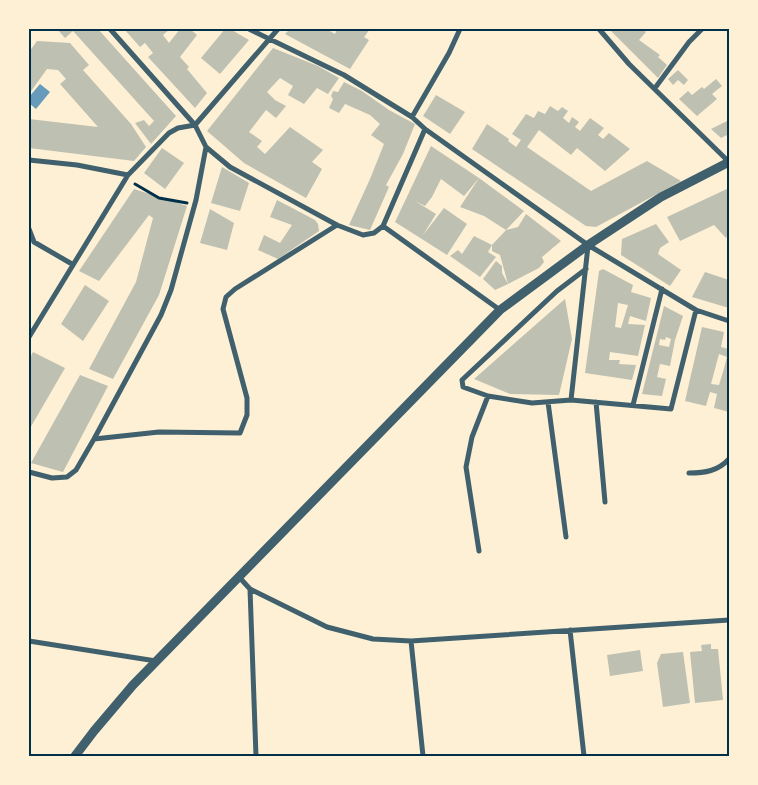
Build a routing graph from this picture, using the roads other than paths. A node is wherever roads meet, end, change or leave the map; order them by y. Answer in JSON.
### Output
{"nodes":[{"id":1,"x":110,"y":29,"type":"edge"},
{"id":2,"x":249,"y":29,"type":"edge"},
{"id":3,"x":278,"y":29,"type":"edge"},
{"id":4,"x":460,"y":29,"type":"edge"},
{"id":5,"x":599,"y":29,"type":"edge"},
{"id":6,"x":702,"y":29,"type":"edge"},
{"id":7,"x":270,"y":38,"type":"junction"},
{"id":8,"x":655,"y":88,"type":"junction"},
{"id":9,"x":412,"y":117,"type":"junction"},
{"id":10,"x":195,"y":125,"type":"junction"},
{"id":11,"x":425,"y":129,"type":"junction"},
{"id":12,"x":206,"y":146,"type":"junction"},
{"id":13,"x":29,"y":160,"type":"edge"},
{"id":14,"x":729,"y":162,"type":"edge"},
{"id":15,"x":126,"y":177,"type":"junction"},
{"id":16,"x":337,"y":225,"type":"junction"},
{"id":17,"x":383,"y":226,"type":"junction"},
{"id":18,"x":29,"y":229,"type":"edge"},
{"id":19,"x":588,"y":245,"type":"junction"},
{"id":20,"x":72,"y":264,"type":"junction"},
{"id":21,"x":586,"y":269,"type":"junction"},
{"id":22,"x":662,"y":289,"type":"junction"},
{"id":23,"x":500,"y":310,"type":"junction"},
{"id":24,"x":696,"y":310,"type":"junction"},
{"id":25,"x":729,"y":321,"type":"edge"},
{"id":26,"x":29,"y":337,"type":"edge"},
{"id":27,"x":488,"y":396,"type":"junction"},
{"id":28,"x":571,"y":400,"type":"junction"},
{"id":29,"x":548,"y":402,"type":"junction"},
{"id":30,"x":596,"y":402,"type":"junction"},
{"id":31,"x":633,"y":405,"type":"junction"},
{"id":32,"x":94,"y":439,"type":"junction"},
{"id":33,"x":729,"y":459,"type":"edge"},
{"id":34,"x":29,"y":472,"type":"edge"},
{"id":35,"x":689,"y":473,"type":"dead end"},
{"id":36,"x":605,"y":502,"type":"dead end"},
{"id":37,"x":566,"y":537,"type":"dead end"},
{"id":38,"x":479,"y":551,"type":"dead end"},
{"id":39,"x":238,"y":576,"type":"junction"},
{"id":40,"x":250,"y":589,"type":"junction"},
{"id":41,"x":729,"y":620,"type":"edge"},
{"id":42,"x":570,"y":630,"type":"junction"},
{"id":43,"x":29,"y":641,"type":"edge"},
{"id":44,"x":411,"y":641,"type":"junction"},
{"id":45,"x":156,"y":662,"type":"junction"},
{"id":46,"x":75,"y":756,"type":"edge"},
{"id":47,"x":256,"y":756,"type":"edge"},
{"id":48,"x":423,"y":756,"type":"edge"},
{"id":49,"x":584,"y":756,"type":"edge"}],
"edges":[{"from":1,"to":10,"type":"street"},
{"from":2,"to":7,"type":"street"},
{"from":3,"to":7,"type":"street"},
{"from":4,"to":9,"type":"street"},
{"from":5,"to":8,"type":"street"},
{"from":6,"to":8,"type":"street"},
{"from":7,"to":9,"type":"street"},
{"from":7,"to":10,"type":"street"},
{"from":8,"to":14,"type":"street"},
{"from":9,"to":11,"type":"street"},
{"from":10,"to":12,"type":"street"},
{"from":10,"to":15,"type":"street"},
{"from":11,"to":17,"type":"street"},
{"from":11,"to":19,"type":"street"},
{"from":12,"to":16,"type":"street"},
{"from":12,"to":32,"type":"street"},
{"from":13,"to":15,"type":"street"},
{"from":14,"to":19,"type":"street"},
{"from":15,"to":20,"type":"street"},
{"from":16,"to":17,"type":"street"},
{"from":16,"to":32,"type":"street"},
{"from":17,"to":23,"type":"street"},
{"from":18,"to":20,"type":"street"},
{"from":19,"to":21,"type":"street"},
{"from":19,"to":22,"type":"street"},
{"from":19,"to":23,"type":"street"},
{"from":20,"to":26,"type":"street"},
{"from":21,"to":27,"type":"street"},
{"from":21,"to":28,"type":"street"},
{"from":22,"to":24,"type":"street"},
{"from":22,"to":31,"type":"street"},
{"from":23,"to":39,"type":"street"},
{"from":24,"to":25,"type":"street"},
{"from":24,"to":31,"type":"street"},
{"from":27,"to":29,"type":"street"},
{"from":27,"to":38,"type":"street"},
{"from":28,"to":29,"type":"street"},
{"from":28,"to":30,"type":"street"},
{"from":29,"to":37,"type":"street"},
{"from":30,"to":31,"type":"street"},
{"from":30,"to":36,"type":"street"},
{"from":32,"to":34,"type":"street"},
{"from":33,"to":35,"type":"street"},
{"from":39,"to":40,"type":"street"},
{"from":39,"to":45,"type":"street"},
{"from":40,"to":44,"type":"street"},
{"from":40,"to":47,"type":"street"},
{"from":41,"to":42,"type":"street"},
{"from":42,"to":44,"type":"street"},
{"from":42,"to":49,"type":"street"},
{"from":43,"to":45,"type":"street"},
{"from":44,"to":48,"type":"street"},
{"from":45,"to":46,"type":"street"}]}
